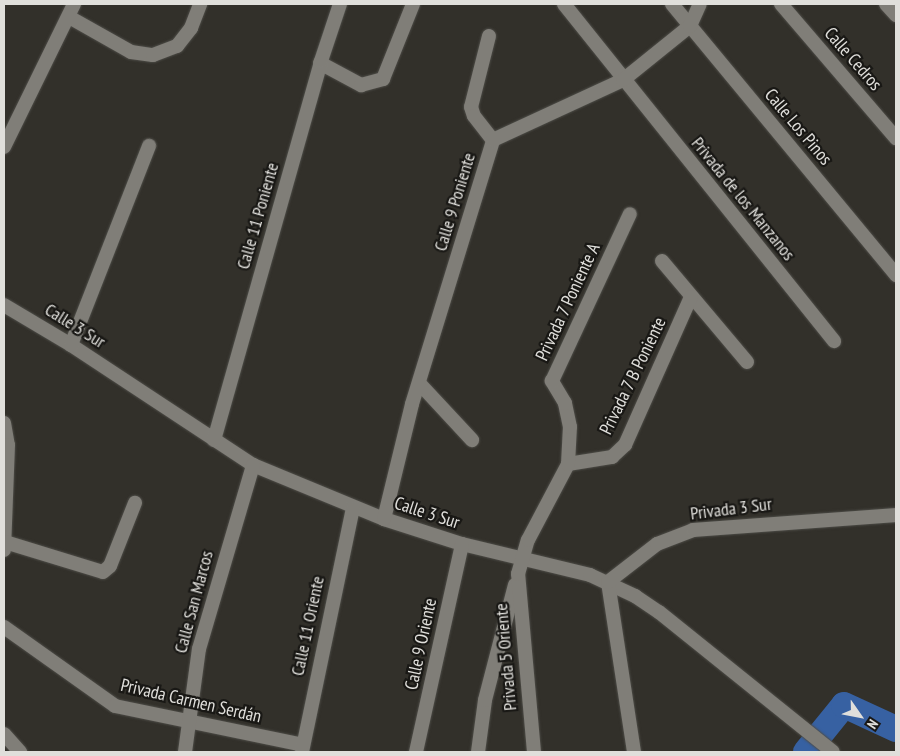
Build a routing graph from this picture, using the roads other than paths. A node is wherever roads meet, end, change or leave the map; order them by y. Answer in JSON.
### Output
{"nodes":[{"id":1,"x":74,"y":4,"type":"edge"},
{"id":2,"x":200,"y":4,"type":"edge"},
{"id":3,"x":340,"y":4,"type":"edge"},
{"id":4,"x":413,"y":4,"type":"edge"},
{"id":5,"x":564,"y":4,"type":"edge"},
{"id":6,"x":672,"y":4,"type":"edge"},
{"id":7,"x":700,"y":4,"type":"edge"},
{"id":8,"x":780,"y":4,"type":"edge"},
{"id":9,"x":886,"y":4,"type":"edge"},
{"id":10,"x":896,"y":15,"type":"edge"},
{"id":11,"x":69,"y":17,"type":"junction"},
{"id":12,"x":690,"y":26,"type":"junction"},
{"id":13,"x":488,"y":36,"type":"dead end"},
{"id":14,"x":320,"y":63,"type":"junction"},
{"id":15,"x":623,"y":80,"type":"junction"},
{"id":16,"x":896,"y":138,"type":"edge"},
{"id":17,"x":494,"y":140,"type":"junction"},
{"id":18,"x":149,"y":146,"type":"dead end"},
{"id":19,"x":4,"y":148,"type":"edge"},
{"id":20,"x":630,"y":214,"type":"dead end"},
{"id":21,"x":662,"y":260,"type":"dead end"},
{"id":22,"x":896,"y":275,"type":"edge"},
{"id":23,"x":691,"y":297,"type":"junction"},
{"id":24,"x":4,"y":305,"type":"edge"},
{"id":25,"x":834,"y":341,"type":"dead end"},
{"id":26,"x":71,"y":345,"type":"junction"},
{"id":27,"x":746,"y":362,"type":"dead end"},
{"id":28,"x":419,"y":383,"type":"junction"},
{"id":29,"x":4,"y":423,"type":"edge"},
{"id":30,"x":214,"y":440,"type":"junction"},
{"id":31,"x":472,"y":440,"type":"dead end"},
{"id":32,"x":6,"y":444,"type":"edge"},
{"id":33,"x":253,"y":464,"type":"junction"},
{"id":34,"x":568,"y":464,"type":"junction"},
{"id":35,"x":135,"y":503,"type":"dead end"},
{"id":36,"x":353,"y":508,"type":"junction"},
{"id":37,"x":896,"y":515,"type":"edge"},
{"id":38,"x":384,"y":519,"type":"junction"},
{"id":39,"x":462,"y":544,"type":"junction"},
{"id":40,"x":4,"y":547,"type":"edge"},
{"id":41,"x":522,"y":559,"type":"junction"},
{"id":42,"x":518,"y":574,"type":"junction"},
{"id":43,"x":608,"y":582,"type":"junction"},
{"id":44,"x":4,"y":627,"type":"edge"},
{"id":45,"x":190,"y":721,"type":"junction"},
{"id":46,"x":4,"y":734,"type":"edge"},
{"id":47,"x":302,"y":749,"type":"edge"},
{"id":48,"x":20,"y":752,"type":"edge"},
{"id":49,"x":185,"y":752,"type":"edge"},
{"id":50,"x":416,"y":752,"type":"edge"},
{"id":51,"x":478,"y":752,"type":"edge"},
{"id":52,"x":534,"y":752,"type":"edge"},
{"id":53,"x":634,"y":752,"type":"edge"},
{"id":54,"x":833,"y":752,"type":"edge"}],
"edges":[{"from":1,"to":11,"type":"street"},
{"from":2,"to":11,"type":"street"},
{"from":3,"to":14,"type":"street","name":"Calle 11 Poniente"},
{"from":4,"to":14,"type":"street"},
{"from":5,"to":15,"type":"street","name":"Privada de los Manzanos"},
{"from":6,"to":12,"type":"street","name":"Calle Los Pinos"},
{"from":7,"to":12,"type":"street","name":"Calle 9 Poniente"},
{"from":8,"to":16,"type":"street","name":"Calle Cedros"},
{"from":9,"to":10,"type":"street"},
{"from":11,"to":19,"type":"street"},
{"from":12,"to":15,"type":"street","name":"Calle 9 Poniente"},
{"from":12,"to":22,"type":"street","name":"Calle Los Pinos"},
{"from":13,"to":17,"type":"street"},
{"from":14,"to":30,"type":"street","name":"Calle 11 Poniente"},
{"from":15,"to":17,"type":"street","name":"Calle 9 Poniente"},
{"from":15,"to":25,"type":"street","name":"Privada de los Manzanos"},
{"from":17,"to":28,"type":"street","name":"Calle 9 Poniente"},
{"from":18,"to":26,"type":"street"},
{"from":20,"to":34,"type":"street","name":"Privada 7 Poniente A"},
{"from":21,"to":23,"type":"street"},
{"from":23,"to":27,"type":"street"},
{"from":23,"to":34,"type":"street","name":"Privada 7 B Poniente"},
{"from":24,"to":26,"type":"street","name":"Calle 3 Sur"},
{"from":26,"to":30,"type":"street","name":"Calle 3 Sur"},
{"from":28,"to":31,"type":"street"},
{"from":28,"to":38,"type":"street","name":"Calle 9 Poniente"},
{"from":29,"to":32,"type":"street"},
{"from":30,"to":33,"type":"street","name":"Calle 3 Sur"},
{"from":32,"to":40,"type":"street"},
{"from":33,"to":36,"type":"street","name":"Calle 3 Sur"},
{"from":33,"to":45,"type":"street","name":"Calle San Marcos"},
{"from":34,"to":41,"type":"street","name":"Privada 5 Oriente"},
{"from":35,"to":40,"type":"street"},
{"from":36,"to":38,"type":"street","name":"Calle 3 Sur"},
{"from":36,"to":47,"type":"street","name":"Calle 11 Oriente"},
{"from":37,"to":43,"type":"street","name":"Privada 3 Sur"},
{"from":38,"to":39,"type":"street","name":"Calle 3 Sur"},
{"from":39,"to":41,"type":"street","name":"Calle 3 Sur"},
{"from":39,"to":50,"type":"street","name":"Calle 9 Oriente"},
{"from":41,"to":42,"type":"street","name":"Privada 5 Oriente"},
{"from":41,"to":43,"type":"street","name":"Calle 3 Sur"},
{"from":42,"to":51,"type":"street"},
{"from":42,"to":52,"type":"street","name":"Privada 5 Oriente"},
{"from":43,"to":53,"type":"street"},
{"from":43,"to":54,"type":"street","name":"Calle 3 Sur"},
{"from":44,"to":45,"type":"street","name":"Privada Carmen Serdán"},
{"from":45,"to":47,"type":"street","name":"Privada Carmen Serdán"},
{"from":45,"to":49,"type":"street","name":"Calle San Marcos"},
{"from":46,"to":48,"type":"street"}]}
